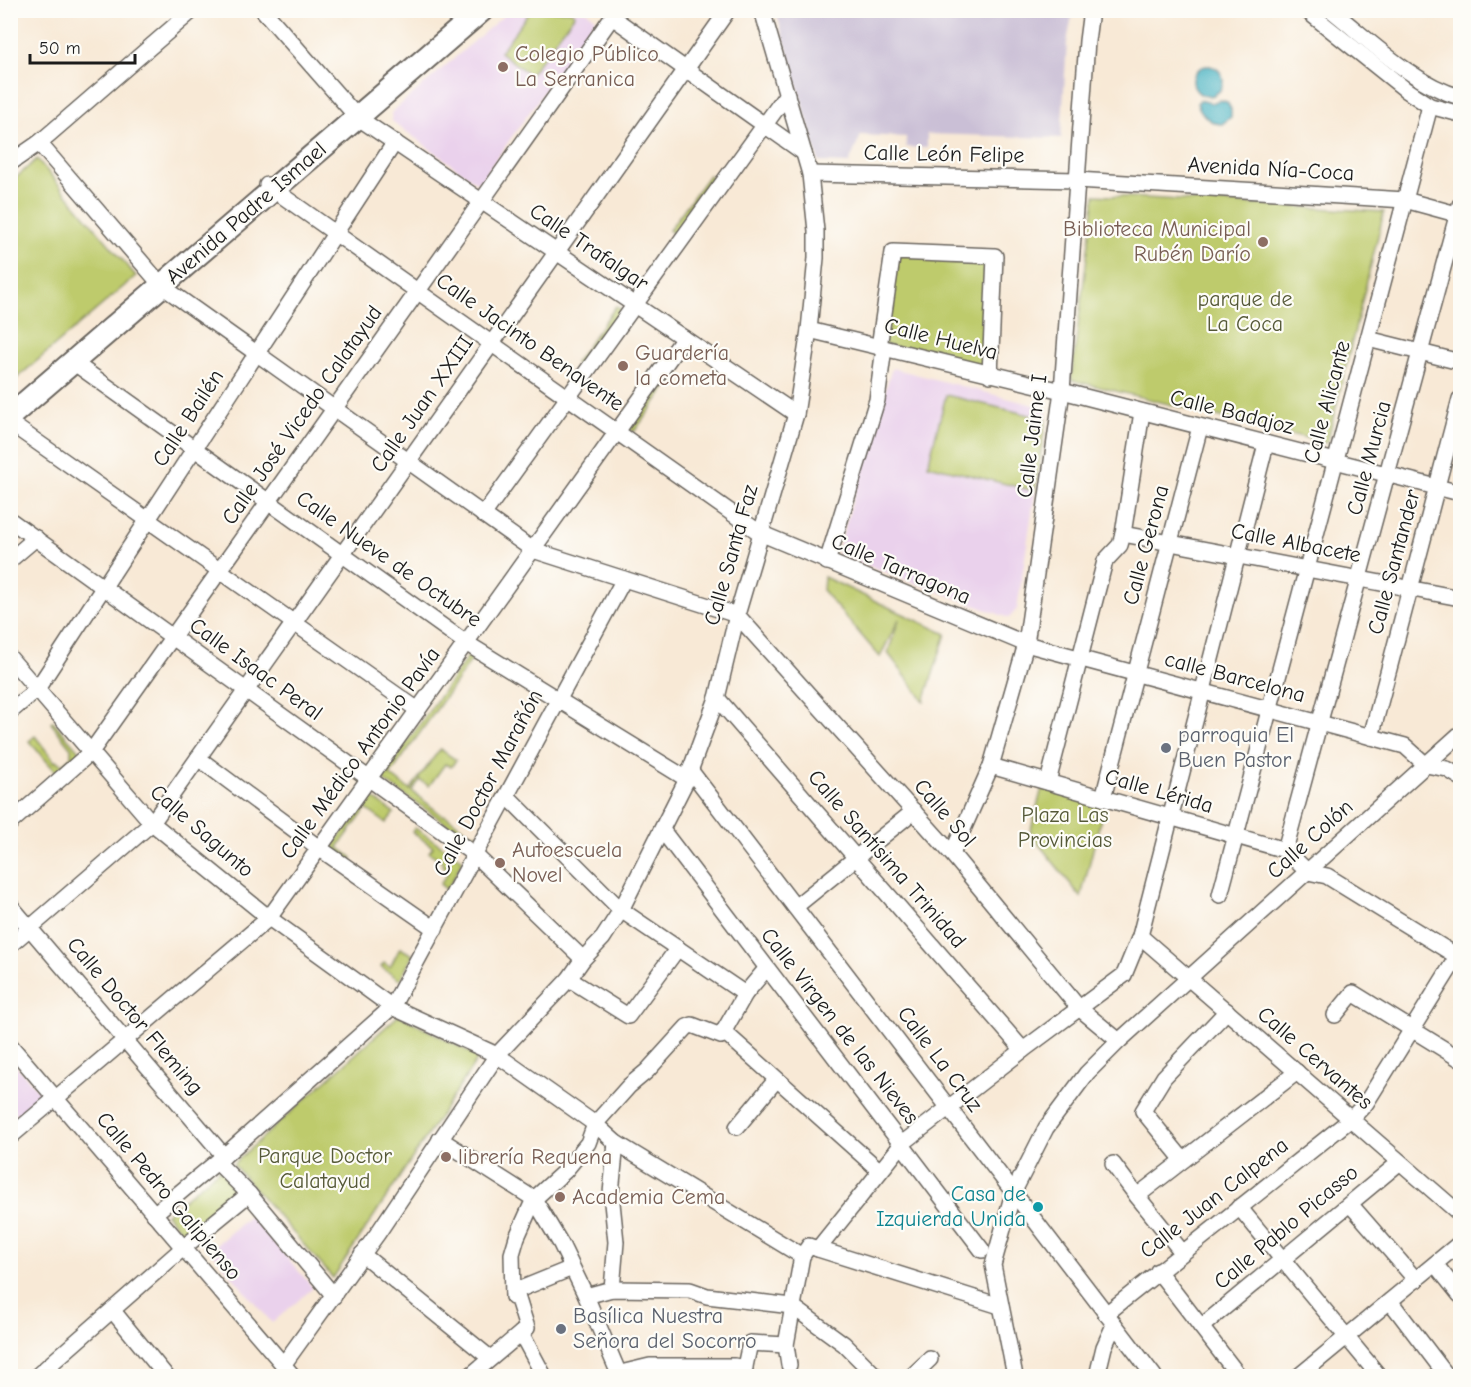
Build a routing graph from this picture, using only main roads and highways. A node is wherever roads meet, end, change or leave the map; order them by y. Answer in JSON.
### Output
{"nodes":[{"id":1,"x":468,"y":10,"type":"edge"},
{"id":2,"x":482,"y":10,"type":"edge"},
{"id":3,"x":354,"y":114,"type":"junction"},
{"id":4,"x":159,"y":282,"type":"junction"},
{"id":5,"x":10,"y":404,"type":"edge"},
{"id":6,"x":10,"y":416,"type":"edge"}],
"edges":[{"from":1,"to":3,"type":"main road","name":"Avenida Padre Ismael"},
{"from":2,"to":3,"type":"main road","name":"Avenida Padre Ismael"},
{"from":3,"to":4,"type":"main road","name":"Avenida Padre Ismael"},
{"from":4,"to":5,"type":"main road","name":"Avenida Padre Ismael"},
{"from":4,"to":6,"type":"main road","name":"Avenida Padre Ismael"}]}
